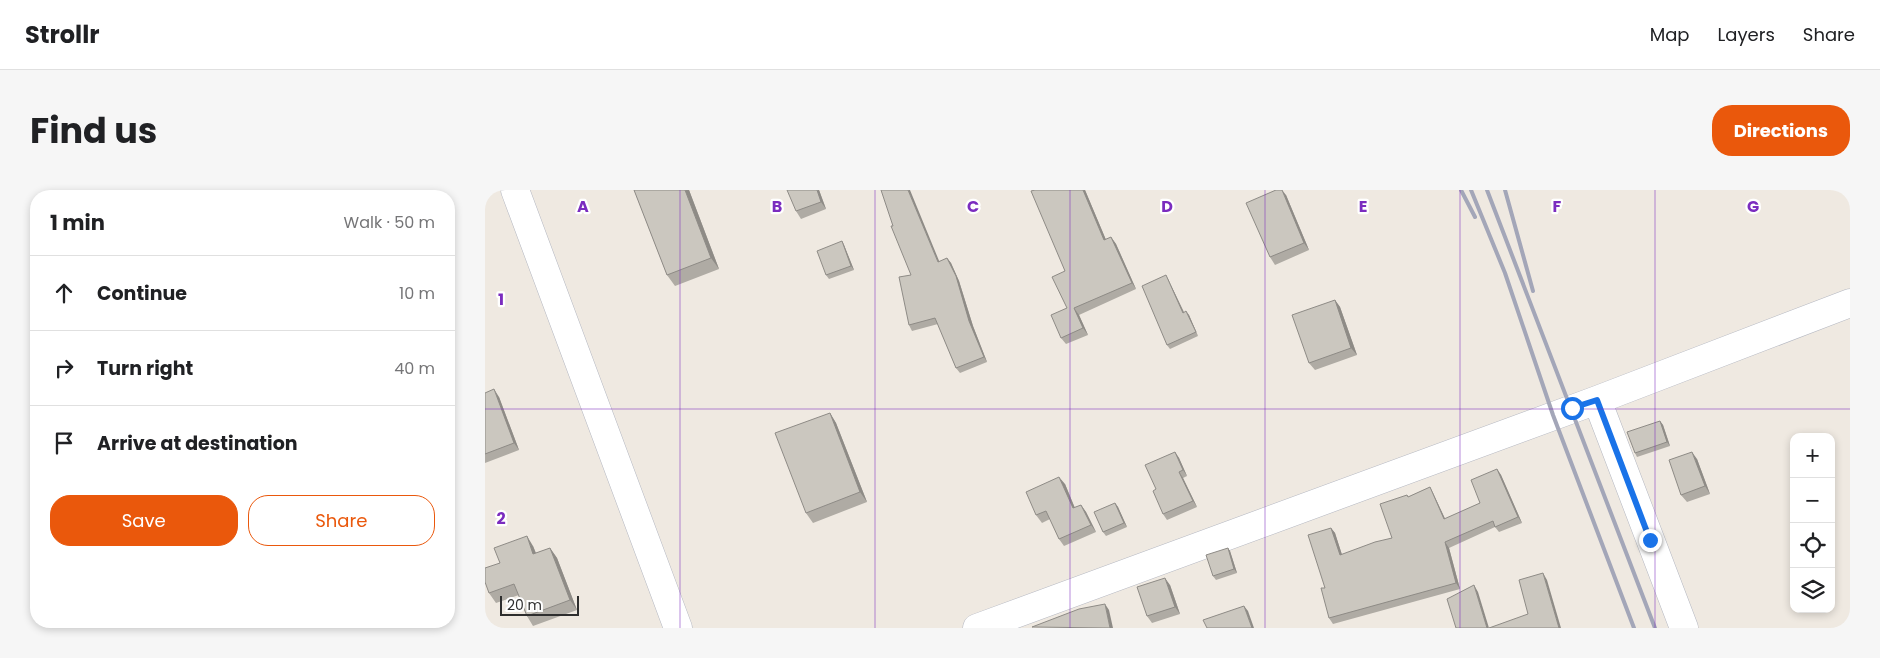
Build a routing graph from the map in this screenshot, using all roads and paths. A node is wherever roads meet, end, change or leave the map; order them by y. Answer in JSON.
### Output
{"nodes":[{"id":1,"x":515,"y":190,"type":"edge"},
{"id":2,"x":1850,"y":303,"type":"edge"},
{"id":3,"x":1597,"y":400,"type":"junction"},
{"id":4,"x":678,"y":628,"type":"edge"},
{"id":5,"x":977,"y":628,"type":"edge"},
{"id":6,"x":1684,"y":628,"type":"edge"}],
"edges":[{"from":1,"to":4,"type":"street"},
{"from":2,"to":3,"type":"street"},
{"from":3,"to":5,"type":"street"},
{"from":3,"to":6,"type":"street"}]}
